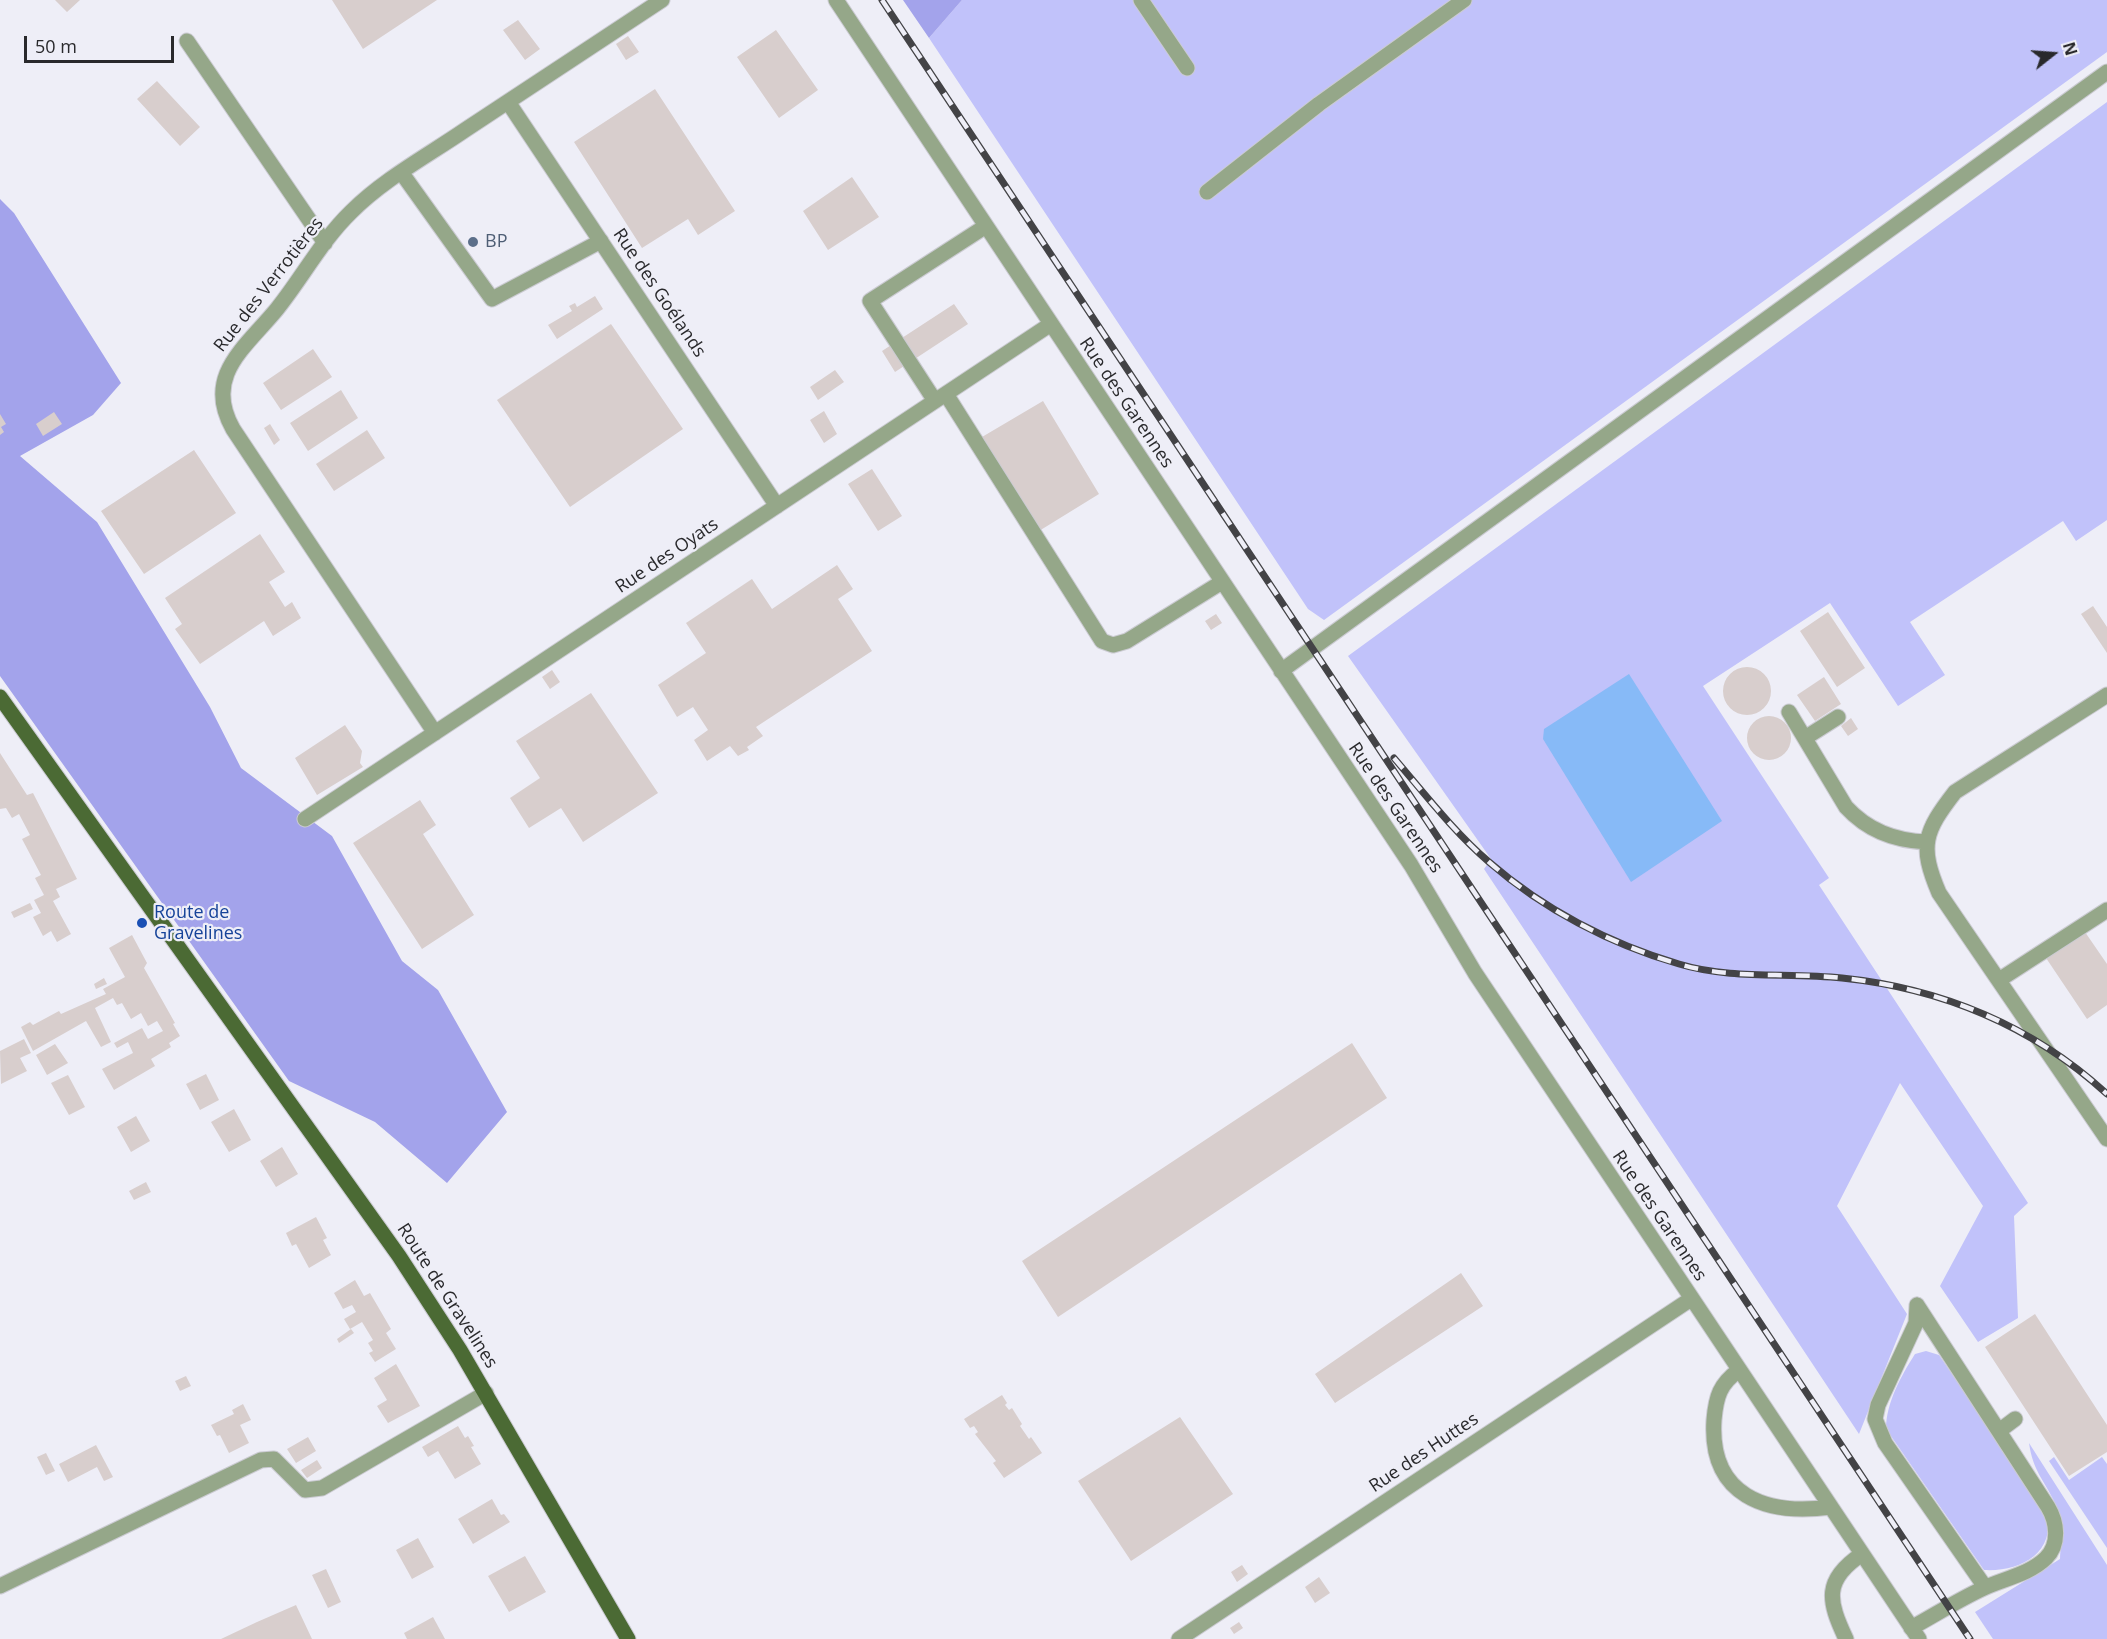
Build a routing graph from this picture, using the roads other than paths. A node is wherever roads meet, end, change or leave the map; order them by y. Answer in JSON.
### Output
{"nodes":[{"id":1,"x":662,"y":0,"type":"edge"},
{"id":2,"x":836,"y":0,"type":"edge"},
{"id":3,"x":1141,"y":0,"type":"edge"},
{"id":4,"x":1464,"y":0,"type":"edge"},
{"id":5,"x":187,"y":40,"type":"dead end"},
{"id":6,"x":1187,"y":68,"type":"dead end"},
{"id":7,"x":2107,"y":72,"type":"edge"},
{"id":8,"x":508,"y":102,"type":"junction"},
{"id":9,"x":401,"y":172,"type":"junction"},
{"id":10,"x":1207,"y":192,"type":"dead end"},
{"id":11,"x":986,"y":226,"type":"junction"},
{"id":12,"x":601,"y":241,"type":"junction"},
{"id":13,"x":325,"y":243,"type":"junction"},
{"id":14,"x":1051,"y":324,"type":"junction"},
{"id":15,"x":940,"y":398,"type":"junction"},
{"id":16,"x":777,"y":506,"type":"junction"},
{"id":17,"x":1221,"y":582,"type":"junction"},
{"id":18,"x":1281,"y":671,"type":"junction"},
{"id":19,"x":2107,"y":695,"type":"edge"},
{"id":20,"x":0,"y":697,"type":"edge"},
{"id":21,"x":1789,"y":712,"type":"dead end"},
{"id":22,"x":1838,"y":717,"type":"dead end"},
{"id":23,"x":435,"y":733,"type":"junction"},
{"id":24,"x":1805,"y":738,"type":"junction"},
{"id":25,"x":305,"y":819,"type":"dead end"},
{"id":26,"x":1926,"y":842,"type":"junction"},
{"id":27,"x":2107,"y":910,"type":"edge"},
{"id":28,"x":1999,"y":980,"type":"junction"},
{"id":29,"x":2107,"y":1139,"type":"edge"},
{"id":30,"x":1691,"y":1299,"type":"junction"},
{"id":31,"x":1942,"y":1344,"type":"junction"},
{"id":32,"x":1907,"y":1345,"type":"junction"},
{"id":33,"x":1739,"y":1370,"type":"junction"},
{"id":34,"x":486,"y":1393,"type":"junction"},
{"id":35,"x":2015,"y":1419,"type":"dead end"},
{"id":36,"x":1999,"y":1431,"type":"junction"},
{"id":37,"x":1831,"y":1507,"type":"junction"},
{"id":38,"x":1862,"y":1554,"type":"junction"},
{"id":39,"x":0,"y":1586,"type":"edge"},
{"id":40,"x":1985,"y":1587,"type":"junction"},
{"id":41,"x":1915,"y":1634,"type":"edge"},
{"id":42,"x":628,"y":1639,"type":"edge"},
{"id":43,"x":1179,"y":1639,"type":"edge"},
{"id":44,"x":1846,"y":1639,"type":"edge"}],
"edges":[{"from":1,"to":8,"type":"street","name":"Rue des Verrotières"},
{"from":2,"to":11,"type":"street","name":"Rue des Garennes"},
{"from":3,"to":6,"type":"street"},
{"from":4,"to":10,"type":"street"},
{"from":5,"to":13,"type":"street"},
{"from":7,"to":18,"type":"street"},
{"from":8,"to":9,"type":"street","name":"Rue des Verrotières"},
{"from":8,"to":12,"type":"street","name":"Rue des Goélands"},
{"from":9,"to":12,"type":"street"},
{"from":9,"to":13,"type":"street","name":"Rue des Verrotières"},
{"from":11,"to":14,"type":"street","name":"Rue des Garennes"},
{"from":11,"to":15,"type":"street"},
{"from":12,"to":16,"type":"street","name":"Rue des Goélands"},
{"from":13,"to":23,"type":"street","name":"Rue des Verrotières"},
{"from":14,"to":15,"type":"street","name":"Rue des Oyats"},
{"from":14,"to":17,"type":"street","name":"Rue des Garennes"},
{"from":15,"to":16,"type":"street","name":"Rue des Oyats"},
{"from":15,"to":17,"type":"street"},
{"from":16,"to":23,"type":"street","name":"Rue des Oyats"},
{"from":17,"to":18,"type":"street","name":"Rue des Garennes"},
{"from":18,"to":30,"type":"street","name":"Rue des Garennes"},
{"from":19,"to":26,"type":"street"},
{"from":20,"to":34,"type":"main road","name":"Route de Gravelines"},
{"from":21,"to":24,"type":"street"},
{"from":22,"to":24,"type":"street"},
{"from":23,"to":25,"type":"street","name":"Rue des Oyats"},
{"from":24,"to":26,"type":"street"},
{"from":26,"to":28,"type":"street"},
{"from":27,"to":28,"type":"street"},
{"from":28,"to":29,"type":"street"},
{"from":30,"to":33,"type":"street","name":"Rue des Garennes"},
{"from":30,"to":43,"type":"street","name":"Rue des Huttes"},
{"from":31,"to":32,"type":"street"},
{"from":31,"to":32,"type":"street"},
{"from":31,"to":36,"type":"street"},
{"from":32,"to":40,"type":"street"},
{"from":33,"to":37,"type":"street","name":"Rue des Garennes"},
{"from":33,"to":37,"type":"street"},
{"from":34,"to":39,"type":"street"},
{"from":34,"to":42,"type":"main road","name":"Route de Gravelines"},
{"from":35,"to":36,"type":"street"},
{"from":36,"to":40,"type":"street"},
{"from":37,"to":38,"type":"street","name":"Rue des Garennes"},
{"from":38,"to":41,"type":"street","name":"Rue des Garennes"},
{"from":38,"to":44,"type":"street"},
{"from":40,"to":41,"type":"street"}]}
